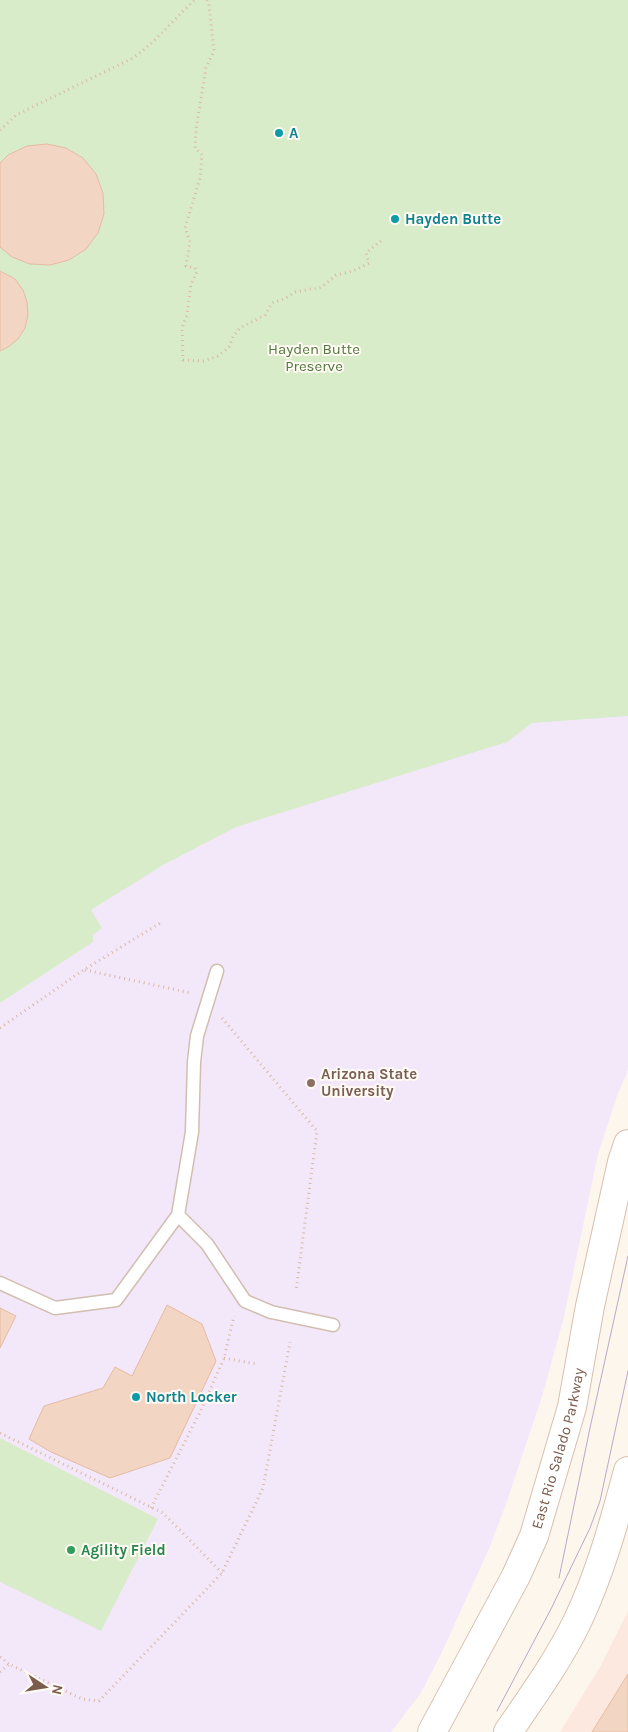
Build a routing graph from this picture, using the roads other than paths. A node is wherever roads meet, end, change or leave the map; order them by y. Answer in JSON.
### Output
{"nodes":[{"id":1,"x":217,"y":971,"type":"dead end"},
{"id":2,"x":628,"y":1144,"type":"edge"},
{"id":3,"x":178,"y":1215,"type":"junction"},
{"id":4,"x":0,"y":1283,"type":"edge"},
{"id":5,"x":333,"y":1325,"type":"dead end"},
{"id":6,"x":628,"y":1471,"type":"edge"},
{"id":7,"x":432,"y":1732,"type":"edge"},
{"id":8,"x":508,"y":1732,"type":"edge"}],
"edges":[{"from":1,"to":3,"type":"lane"},
{"from":2,"to":7,"type":"main road","name":"East Rio Salado Parkway"},
{"from":3,"to":4,"type":"lane"},
{"from":3,"to":5,"type":"lane"},
{"from":6,"to":8,"type":"main road"}]}
